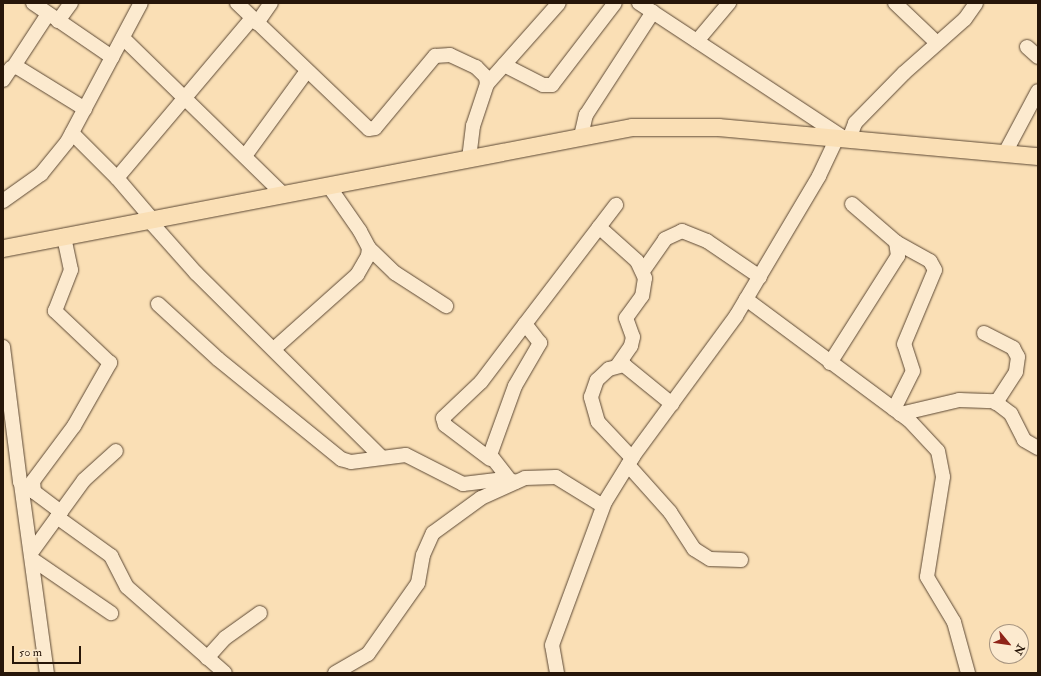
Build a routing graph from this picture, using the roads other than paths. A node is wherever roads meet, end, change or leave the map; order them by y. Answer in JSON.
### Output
{"nodes":[{"id":1,"x":33,"y":3,"type":"edge"},
{"id":2,"x":71,"y":3,"type":"edge"},
{"id":3,"x":141,"y":3,"type":"edge"},
{"id":4,"x":237,"y":3,"type":"edge"},
{"id":5,"x":271,"y":3,"type":"edge"},
{"id":6,"x":559,"y":3,"type":"edge"},
{"id":7,"x":615,"y":3,"type":"edge"},
{"id":8,"x":639,"y":3,"type":"edge"},
{"id":9,"x":729,"y":3,"type":"edge"},
{"id":10,"x":894,"y":3,"type":"edge"},
{"id":11,"x":976,"y":3,"type":"edge"},
{"id":12,"x":653,"y":12,"type":"junction"},
{"id":13,"x":53,"y":17,"type":"junction"},
{"id":14,"x":254,"y":20,"type":"junction"},
{"id":15,"x":123,"y":38,"type":"junction"},
{"id":16,"x":697,"y":41,"type":"junction"},
{"id":17,"x":938,"y":43,"type":"junction"},
{"id":18,"x":1027,"y":47,"type":"dead end"},
{"id":19,"x":112,"y":57,"type":"junction"},
{"id":20,"x":1038,"y":57,"type":"edge"},
{"id":21,"x":504,"y":65,"type":"junction"},
{"id":22,"x":14,"y":66,"type":"junction"},
{"id":23,"x":307,"y":71,"type":"junction"},
{"id":24,"x":3,"y":80,"type":"edge"},
{"id":25,"x":487,"y":84,"type":"junction"},
{"id":26,"x":1038,"y":91,"type":"edge"},
{"id":27,"x":184,"y":97,"type":"junction"},
{"id":28,"x":85,"y":109,"type":"junction"},
{"id":29,"x":72,"y":133,"type":"junction"},
{"id":30,"x":581,"y":136,"type":"junction"},
{"id":31,"x":844,"y":138,"type":"junction"},
{"id":32,"x":1004,"y":153,"type":"junction"},
{"id":33,"x":245,"y":156,"type":"junction"},
{"id":34,"x":1038,"y":156,"type":"edge"},
{"id":35,"x":469,"y":157,"type":"junction"},
{"id":36,"x":117,"y":178,"type":"junction"},
{"id":37,"x":328,"y":185,"type":"junction"},
{"id":38,"x":282,"y":193,"type":"junction"},
{"id":39,"x":3,"y":201,"type":"edge"},
{"id":40,"x":852,"y":204,"type":"dead end"},
{"id":41,"x":616,"y":205,"type":"dead end"},
{"id":42,"x":150,"y":219,"type":"junction"},
{"id":43,"x":599,"y":227,"type":"junction"},
{"id":44,"x":64,"y":236,"type":"junction"},
{"id":45,"x":896,"y":242,"type":"junction"},
{"id":46,"x":3,"y":248,"type":"edge"},
{"id":47,"x":369,"y":248,"type":"junction"},
{"id":48,"x":643,"y":271,"type":"junction"},
{"id":49,"x":760,"y":277,"type":"junction"},
{"id":50,"x":746,"y":299,"type":"junction"},
{"id":51,"x":158,"y":304,"type":"dead end"},
{"id":52,"x":446,"y":306,"type":"dead end"},
{"id":53,"x":525,"y":324,"type":"junction"},
{"id":54,"x":984,"y":333,"type":"dead end"},
{"id":55,"x":3,"y":347,"type":"edge"},
{"id":56,"x":275,"y":348,"type":"junction"},
{"id":57,"x":830,"y":363,"type":"junction"},
{"id":58,"x":616,"y":366,"type":"junction"},
{"id":59,"x":996,"y":403,"type":"junction"},
{"id":60,"x":672,"y":404,"type":"junction"},
{"id":61,"x":897,"y":412,"type":"junction"},
{"id":62,"x":1038,"y":448,"type":"edge"},
{"id":63,"x":116,"y":451,"type":"dead end"},
{"id":64,"x":381,"y":457,"type":"junction"},
{"id":65,"x":490,"y":459,"type":"junction"},
{"id":66,"x":630,"y":461,"type":"junction"},
{"id":67,"x":513,"y":480,"type":"junction"},
{"id":68,"x":21,"y":484,"type":"junction"},
{"id":69,"x":34,"y":492,"type":"junction"},
{"id":70,"x":603,"y":506,"type":"junction"},
{"id":71,"x":59,"y":514,"type":"junction"},
{"id":72,"x":32,"y":556,"type":"junction"},
{"id":73,"x":741,"y":560,"type":"dead end"},
{"id":74,"x":111,"y":613,"type":"dead end"},
{"id":75,"x":260,"y":613,"type":"dead end"},
{"id":76,"x":207,"y":658,"type":"junction"},
{"id":77,"x":47,"y":673,"type":"edge"},
{"id":78,"x":225,"y":673,"type":"edge"},
{"id":79,"x":335,"y":673,"type":"edge"},
{"id":80,"x":557,"y":673,"type":"edge"},
{"id":81,"x":968,"y":673,"type":"edge"}],
"edges":[{"from":1,"to":13,"type":"street"},
{"from":2,"to":13,"type":"street"},
{"from":3,"to":15,"type":"street"},
{"from":4,"to":14,"type":"street"},
{"from":5,"to":14,"type":"street"},
{"from":6,"to":21,"type":"street"},
{"from":7,"to":21,"type":"street"},
{"from":8,"to":12,"type":"street"},
{"from":9,"to":16,"type":"street"},
{"from":10,"to":17,"type":"street"},
{"from":11,"to":17,"type":"street"},
{"from":12,"to":16,"type":"street"},
{"from":12,"to":30,"type":"street"},
{"from":13,"to":19,"type":"street"},
{"from":13,"to":22,"type":"street"},
{"from":14,"to":23,"type":"street"},
{"from":14,"to":27,"type":"street"},
{"from":15,"to":19,"type":"street"},
{"from":15,"to":27,"type":"street"},
{"from":16,"to":31,"type":"street"},
{"from":17,"to":31,"type":"street"},
{"from":18,"to":20,"type":"street"},
{"from":19,"to":28,"type":"street"},
{"from":21,"to":25,"type":"street"},
{"from":22,"to":24,"type":"street"},
{"from":22,"to":28,"type":"street"},
{"from":23,"to":25,"type":"street"},
{"from":23,"to":33,"type":"street"},
{"from":25,"to":35,"type":"street"},
{"from":26,"to":32,"type":"street"},
{"from":27,"to":33,"type":"street"},
{"from":27,"to":36,"type":"street"},
{"from":28,"to":29,"type":"street"},
{"from":29,"to":36,"type":"street"},
{"from":29,"to":39,"type":"street"},
{"from":30,"to":31,"type":"main road"},
{"from":30,"to":35,"type":"main road"},
{"from":31,"to":32,"type":"main road"},
{"from":31,"to":49,"type":"street"},
{"from":32,"to":34,"type":"main road"},
{"from":33,"to":38,"type":"street"},
{"from":35,"to":37,"type":"main road"},
{"from":36,"to":42,"type":"street"},
{"from":37,"to":38,"type":"main road"},
{"from":37,"to":47,"type":"street"},
{"from":38,"to":42,"type":"main road"},
{"from":40,"to":45,"type":"street"},
{"from":41,"to":43,"type":"street"},
{"from":42,"to":44,"type":"main road"},
{"from":42,"to":56,"type":"street"},
{"from":43,"to":48,"type":"street"},
{"from":43,"to":53,"type":"street"},
{"from":44,"to":46,"type":"main road"},
{"from":44,"to":69,"type":"street"},
{"from":45,"to":57,"type":"street"},
{"from":45,"to":61,"type":"street"},
{"from":47,"to":52,"type":"street"},
{"from":47,"to":56,"type":"street"},
{"from":48,"to":49,"type":"street"},
{"from":48,"to":58,"type":"street"},
{"from":49,"to":50,"type":"street"},
{"from":50,"to":57,"type":"street"},
{"from":50,"to":60,"type":"street"},
{"from":51,"to":64,"type":"street"},
{"from":53,"to":65,"type":"street"},
{"from":53,"to":65,"type":"street"},
{"from":54,"to":59,"type":"street"},
{"from":55,"to":68,"type":"street"},
{"from":56,"to":64,"type":"street"},
{"from":57,"to":61,"type":"street"},
{"from":58,"to":60,"type":"street"},
{"from":58,"to":66,"type":"street"},
{"from":59,"to":61,"type":"street"},
{"from":59,"to":62,"type":"street"},
{"from":60,"to":66,"type":"street"},
{"from":61,"to":81,"type":"street"},
{"from":63,"to":71,"type":"street"},
{"from":64,"to":67,"type":"street"},
{"from":65,"to":67,"type":"street"},
{"from":66,"to":70,"type":"street"},
{"from":66,"to":73,"type":"street"},
{"from":67,"to":70,"type":"street"},
{"from":67,"to":79,"type":"street"},
{"from":68,"to":69,"type":"street"},
{"from":68,"to":72,"type":"street"},
{"from":69,"to":71,"type":"street"},
{"from":70,"to":80,"type":"street"},
{"from":71,"to":72,"type":"street"},
{"from":71,"to":76,"type":"street"},
{"from":72,"to":74,"type":"street"},
{"from":72,"to":77,"type":"street"},
{"from":75,"to":76,"type":"street"},
{"from":76,"to":78,"type":"street"}]}
